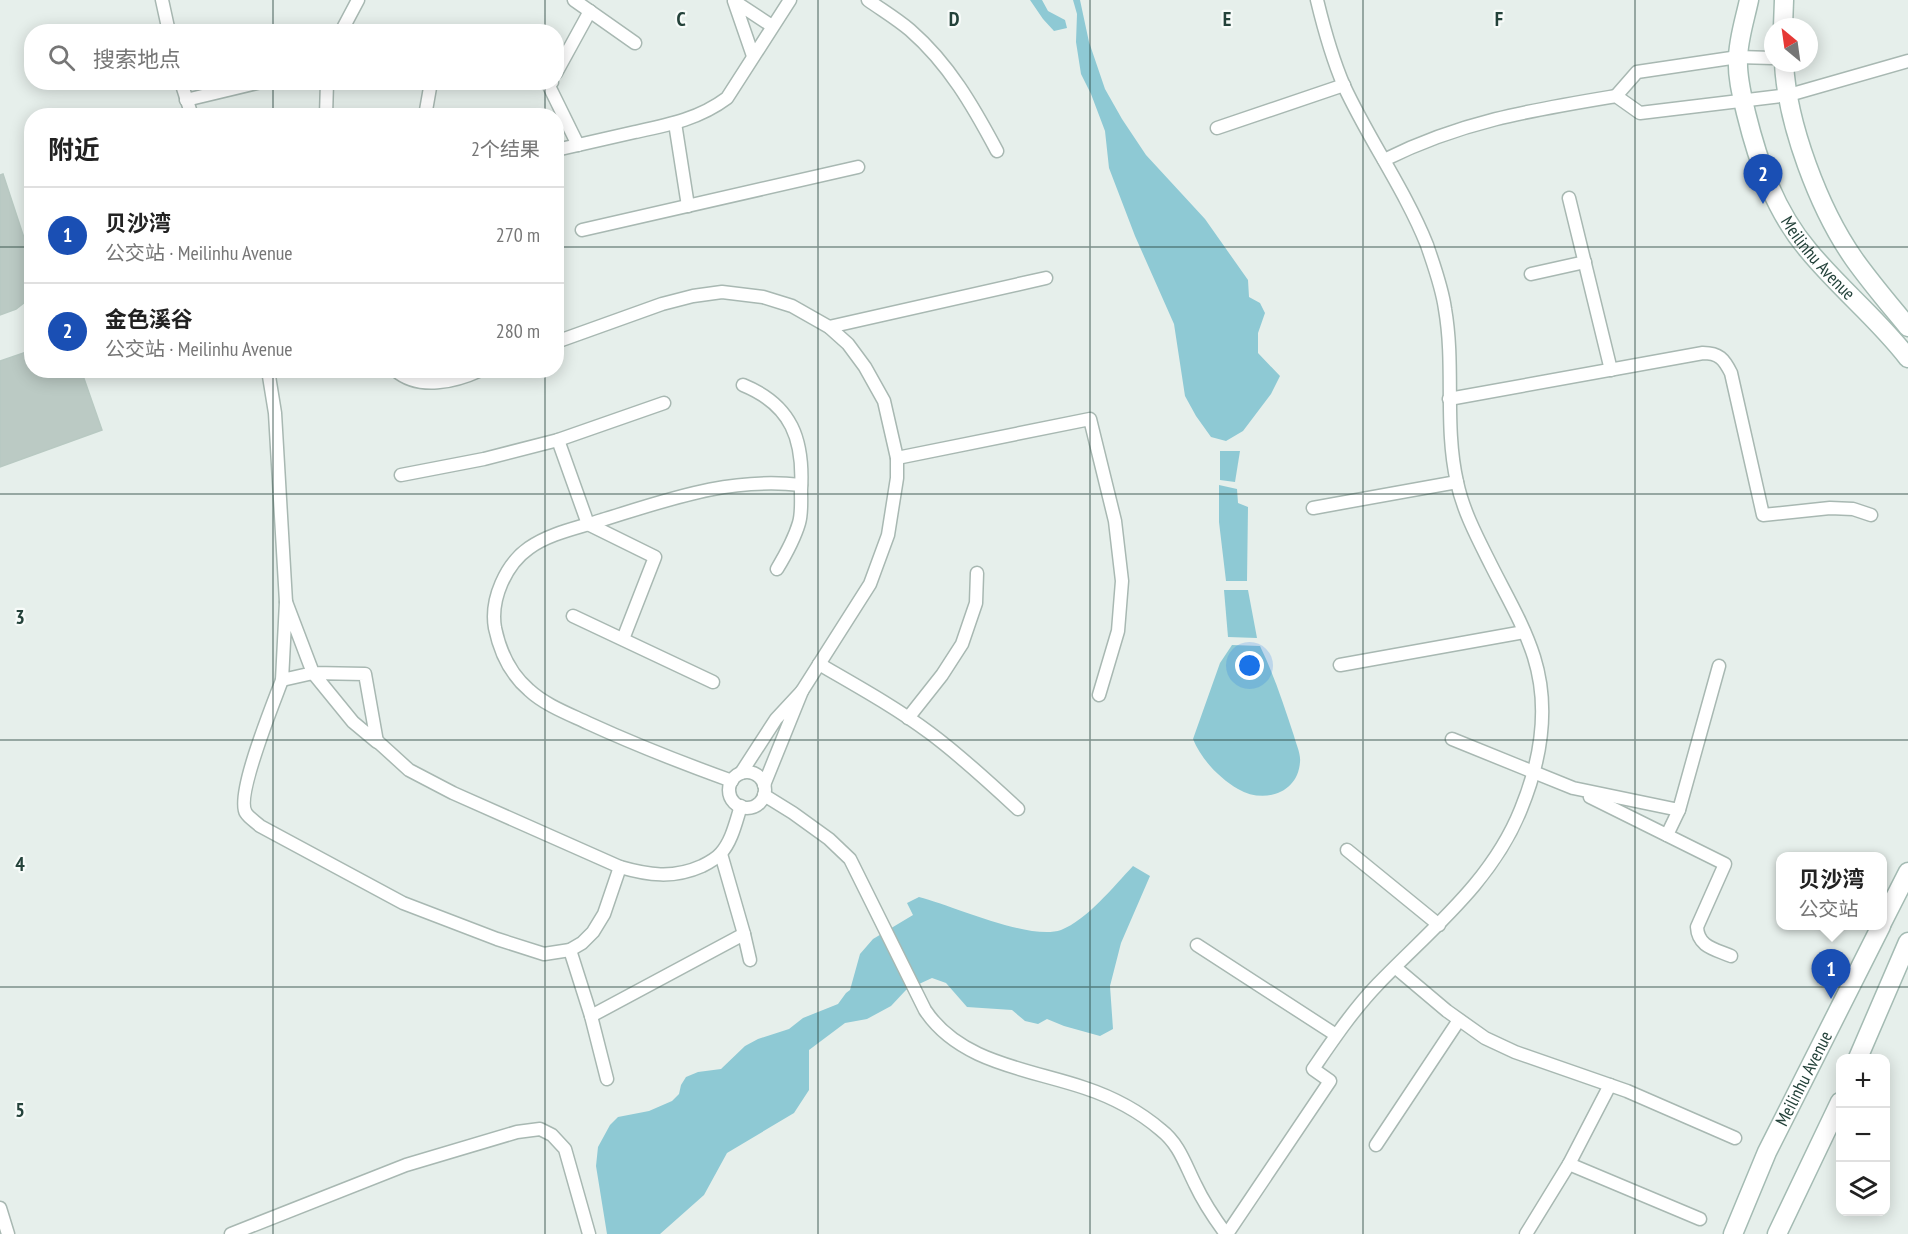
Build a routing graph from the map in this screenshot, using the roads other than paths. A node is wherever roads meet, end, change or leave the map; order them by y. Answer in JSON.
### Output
{"nodes":[{"id":1,"x":162,"y":0,"type":"edge"},
{"id":2,"x":358,"y":0,"type":"edge"},
{"id":3,"x":574,"y":0,"type":"edge"},
{"id":4,"x":790,"y":0,"type":"edge"},
{"id":5,"x":868,"y":0,"type":"edge"},
{"id":6,"x":1317,"y":0,"type":"edge"},
{"id":7,"x":1749,"y":0,"type":"edge"},
{"id":8,"x":1784,"y":0,"type":"edge"},
{"id":9,"x":733,"y":1,"type":"edge"},
{"id":10,"x":590,"y":11,"type":"junction"},
{"id":11,"x":1783,"y":18,"type":"edge"},
{"id":12,"x":167,"y":24,"type":"edge"},
{"id":13,"x":345,"y":24,"type":"edge"},
{"id":14,"x":772,"y":26,"type":"junction"},
{"id":15,"x":635,"y":43,"type":"dead end"},
{"id":16,"x":753,"y":56,"type":"junction"},
{"id":17,"x":1738,"y":57,"type":"junction"},
{"id":18,"x":564,"y":58,"type":"edge"},
{"id":19,"x":1764,"y":58,"type":"edge"},
{"id":20,"x":1908,"y":61,"type":"edge"},
{"id":21,"x":1785,"y":72,"type":"edge"},
{"id":22,"x":1344,"y":85,"type":"junction"},
{"id":23,"x":183,"y":90,"type":"edge"},
{"id":24,"x":228,"y":90,"type":"edge"},
{"id":25,"x":327,"y":90,"type":"edge"},
{"id":26,"x":429,"y":90,"type":"edge"},
{"id":27,"x":551,"y":90,"type":"edge"},
{"id":28,"x":1789,"y":95,"type":"junction"},
{"id":29,"x":1616,"y":96,"type":"junction"},
{"id":30,"x":186,"y":100,"type":"junction"},
{"id":31,"x":1743,"y":101,"type":"junction"},
{"id":32,"x":189,"y":108,"type":"edge"},
{"id":33,"x":326,"y":108,"type":"edge"},
{"id":34,"x":425,"y":108,"type":"edge"},
{"id":35,"x":560,"y":108,"type":"edge"},
{"id":36,"x":564,"y":117,"type":"edge"},
{"id":37,"x":675,"y":123,"type":"junction"},
{"id":38,"x":1217,"y":128,"type":"dead end"},
{"id":39,"x":578,"y":145,"type":"junction"},
{"id":40,"x":564,"y":148,"type":"edge"},
{"id":41,"x":997,"y":151,"type":"dead end"},
{"id":42,"x":1384,"y":160,"type":"junction"},
{"id":43,"x":858,"y":167,"type":"dead end"},
{"id":44,"x":1569,"y":198,"type":"dead end"},
{"id":45,"x":688,"y":206,"type":"junction"},
{"id":46,"x":582,"y":230,"type":"dead end"},
{"id":47,"x":1585,"y":262,"type":"junction"},
{"id":48,"x":1531,"y":274,"type":"dead end"},
{"id":49,"x":1046,"y":278,"type":"dead end"},
{"id":50,"x":829,"y":327,"type":"junction"},
{"id":51,"x":1908,"y":327,"type":"edge"},
{"id":52,"x":564,"y":339,"type":"edge"},
{"id":53,"x":1908,"y":358,"type":"edge"},
{"id":54,"x":1611,"y":370,"type":"junction"},
{"id":55,"x":269,"y":378,"type":"edge"},
{"id":56,"x":412,"y":378,"type":"edge"},
{"id":57,"x":459,"y":378,"type":"edge"},
{"id":58,"x":743,"y":385,"type":"dead end"},
{"id":59,"x":1449,"y":399,"type":"junction"},
{"id":60,"x":663,"y":403,"type":"dead end"},
{"id":61,"x":558,"y":440,"type":"junction"},
{"id":62,"x":897,"y":458,"type":"junction"},
{"id":63,"x":401,"y":475,"type":"dead end"},
{"id":64,"x":1457,"y":482,"type":"junction"},
{"id":65,"x":801,"y":484,"type":"junction"},
{"id":66,"x":1313,"y":508,"type":"dead end"},
{"id":67,"x":1871,"y":515,"type":"dead end"},
{"id":68,"x":588,"y":524,"type":"junction"},
{"id":69,"x":777,"y":569,"type":"dead end"},
{"id":70,"x":977,"y":573,"type":"dead end"},
{"id":71,"x":285,"y":602,"type":"junction"},
{"id":72,"x":573,"y":616,"type":"dead end"},
{"id":73,"x":1524,"y":632,"type":"junction"},
{"id":74,"x":623,"y":639,"type":"junction"},
{"id":75,"x":819,"y":664,"type":"junction"},
{"id":76,"x":1340,"y":665,"type":"dead end"},
{"id":77,"x":1719,"y":666,"type":"dead end"},
{"id":78,"x":313,"y":673,"type":"junction"},
{"id":79,"x":282,"y":680,"type":"junction"},
{"id":80,"x":713,"y":681,"type":"dead end"},
{"id":81,"x":802,"y":691,"type":"junction"},
{"id":82,"x":1099,"y":694,"type":"dead end"},
{"id":83,"x":908,"y":718,"type":"junction"},
{"id":84,"x":1452,"y":739,"type":"dead end"},
{"id":85,"x":376,"y":740,"type":"junction"},
{"id":86,"x":1533,"y":772,"type":"junction"},
{"id":87,"x":736,"y":777,"type":"junction"},
{"id":88,"x":1573,"y":788,"type":"junction"},
{"id":89,"x":764,"y":790,"type":"junction"},
{"id":90,"x":741,"y":806,"type":"junction"},
{"id":91,"x":1018,"y":809,"type":"dead end"},
{"id":92,"x":1679,"y":810,"type":"junction"},
{"id":93,"x":1667,"y":836,"type":"junction"},
{"id":94,"x":1347,"y":850,"type":"dead end"},
{"id":95,"x":721,"y":854,"type":"junction"},
{"id":96,"x":620,"y":867,"type":"junction"},
{"id":97,"x":1908,"y":873,"type":"edge"},
{"id":98,"x":1887,"y":913,"type":"edge"},
{"id":99,"x":1439,"y":925,"type":"junction"},
{"id":100,"x":1878,"y":930,"type":"edge"},
{"id":101,"x":744,"y":934,"type":"junction"},
{"id":102,"x":1908,"y":942,"type":"edge"},
{"id":103,"x":1197,"y":945,"type":"dead end"},
{"id":104,"x":570,"y":950,"type":"junction"},
{"id":105,"x":1731,"y":956,"type":"dead end"},
{"id":106,"x":750,"y":960,"type":"dead end"},
{"id":107,"x":1396,"y":968,"type":"junction"},
{"id":108,"x":591,"y":1016,"type":"junction"},
{"id":109,"x":1459,"y":1020,"type":"junction"},
{"id":110,"x":1336,"y":1035,"type":"junction"},
{"id":111,"x":1860,"y":1054,"type":"edge"},
{"id":112,"x":607,"y":1079,"type":"dead end"},
{"id":113,"x":1610,"y":1085,"type":"junction"},
{"id":114,"x":1837,"y":1108,"type":"edge"},
{"id":115,"x":1735,"y":1138,"type":"dead end"},
{"id":116,"x":1376,"y":1145,"type":"dead end"},
{"id":117,"x":1569,"y":1164,"type":"junction"},
{"id":118,"x":0,"y":1208,"type":"edge"},
{"id":119,"x":1700,"y":1218,"type":"dead end"},
{"id":120,"x":1529,"y":1233,"type":"edge"},
{"id":121,"x":8,"y":1234,"type":"edge"},
{"id":122,"x":231,"y":1234,"type":"edge"},
{"id":123,"x":589,"y":1234,"type":"edge"},
{"id":124,"x":1227,"y":1234,"type":"edge"},
{"id":125,"x":1733,"y":1234,"type":"edge"},
{"id":126,"x":1777,"y":1234,"type":"edge"}],
"edges":[{"from":1,"to":12,"type":"street"},
{"from":2,"to":13,"type":"street"},
{"from":3,"to":10,"type":"street"},
{"from":4,"to":14,"type":"street"},
{"from":5,"to":41,"type":"street"},
{"from":6,"to":22,"type":"street"},
{"from":7,"to":17,"type":"main road","name":"Meilinhu Avenue"},
{"from":8,"to":11,"type":"main road"},
{"from":9,"to":14,"type":"street"},
{"from":9,"to":16,"type":"street"},
{"from":10,"to":15,"type":"street"},
{"from":10,"to":18,"type":"street"},
{"from":14,"to":16,"type":"street"},
{"from":16,"to":37,"type":"street"},
{"from":17,"to":19,"type":"street"},
{"from":17,"to":29,"type":"street"},
{"from":17,"to":31,"type":"main road","name":"Meilinhu Avenue"},
{"from":20,"to":28,"type":"street"},
{"from":21,"to":28,"type":"main road","name":"Meilinhu Avenue"},
{"from":22,"to":38,"type":"street"},
{"from":22,"to":42,"type":"street"},
{"from":23,"to":30,"type":"street"},
{"from":24,"to":30,"type":"street"},
{"from":25,"to":33,"type":"street"},
{"from":26,"to":34,"type":"street"},
{"from":27,"to":35,"type":"street"},
{"from":28,"to":31,"type":"street"},
{"from":28,"to":51,"type":"main road","name":"Meilinhu Avenue"},
{"from":29,"to":31,"type":"street"},
{"from":29,"to":42,"type":"street"},
{"from":30,"to":32,"type":"street"},
{"from":31,"to":53,"type":"main road","name":"Meilinhu Avenue"},
{"from":36,"to":39,"type":"street"},
{"from":37,"to":39,"type":"street"},
{"from":37,"to":45,"type":"street"},
{"from":39,"to":40,"type":"street"},
{"from":42,"to":59,"type":"street"},
{"from":43,"to":45,"type":"street"},
{"from":44,"to":47,"type":"street"},
{"from":45,"to":46,"type":"street"},
{"from":47,"to":48,"type":"street"},
{"from":47,"to":54,"type":"street"},
{"from":49,"to":50,"type":"street"},
{"from":50,"to":52,"type":"street"},
{"from":50,"to":62,"type":"street"},
{"from":54,"to":59,"type":"street"},
{"from":54,"to":67,"type":"street"},
{"from":55,"to":71,"type":"street"},
{"from":56,"to":57,"type":"street"},
{"from":58,"to":65,"type":"street"},
{"from":59,"to":64,"type":"street"},
{"from":60,"to":61,"type":"street"},
{"from":61,"to":63,"type":"street"},
{"from":61,"to":68,"type":"street"},
{"from":62,"to":75,"type":"street"},
{"from":62,"to":82,"type":"street"},
{"from":64,"to":66,"type":"street"},
{"from":64,"to":73,"type":"street"},
{"from":65,"to":68,"type":"street"},
{"from":65,"to":69,"type":"street"},
{"from":68,"to":74,"type":"street"},
{"from":68,"to":87,"type":"street"},
{"from":70,"to":83,"type":"street"},
{"from":71,"to":78,"type":"street"},
{"from":71,"to":79,"type":"street"},
{"from":72,"to":74,"type":"street"},
{"from":73,"to":76,"type":"street"},
{"from":73,"to":86,"type":"street"},
{"from":74,"to":80,"type":"street"},
{"from":75,"to":81,"type":"street"},
{"from":75,"to":83,"type":"street"},
{"from":77,"to":92,"type":"street"},
{"from":78,"to":79,"type":"street"},
{"from":78,"to":85,"type":"street"},
{"from":78,"to":85,"type":"street"},
{"from":79,"to":104,"type":"street"},
{"from":81,"to":87,"type":"street"},
{"from":81,"to":89,"type":"street"},
{"from":83,"to":91,"type":"street"},
{"from":84,"to":86,"type":"street"},
{"from":85,"to":96,"type":"street"},
{"from":86,"to":88,"type":"street"},
{"from":86,"to":99,"type":"street"},
{"from":87,"to":89,"type":"street"},
{"from":87,"to":90,"type":"street"},
{"from":88,"to":92,"type":"street"},
{"from":88,"to":93,"type":"street"},
{"from":89,"to":90,"type":"street"},
{"from":89,"to":124,"type":"street"},
{"from":90,"to":95,"type":"street"},
{"from":92,"to":93,"type":"street"},
{"from":93,"to":105,"type":"street"},
{"from":94,"to":99,"type":"street"},
{"from":95,"to":96,"type":"street"},
{"from":95,"to":101,"type":"street"},
{"from":96,"to":104,"type":"street"},
{"from":97,"to":98,"type":"main road","name":"Meilinhu Avenue"},
{"from":99,"to":107,"type":"street"},
{"from":100,"to":125,"type":"main road","name":"Meilinhu Avenue"},
{"from":101,"to":106,"type":"street"},
{"from":101,"to":108,"type":"street"},
{"from":102,"to":111,"type":"main road"},
{"from":103,"to":110,"type":"street"},
{"from":104,"to":108,"type":"street"},
{"from":107,"to":109,"type":"street"},
{"from":107,"to":110,"type":"street"},
{"from":108,"to":112,"type":"street"},
{"from":109,"to":113,"type":"street"},
{"from":109,"to":116,"type":"street"},
{"from":110,"to":124,"type":"street"},
{"from":113,"to":115,"type":"street"},
{"from":113,"to":117,"type":"street"},
{"from":114,"to":126,"type":"main road"},
{"from":117,"to":119,"type":"street"},
{"from":117,"to":120,"type":"street"},
{"from":118,"to":121,"type":"street"},
{"from":122,"to":123,"type":"street"}]}
